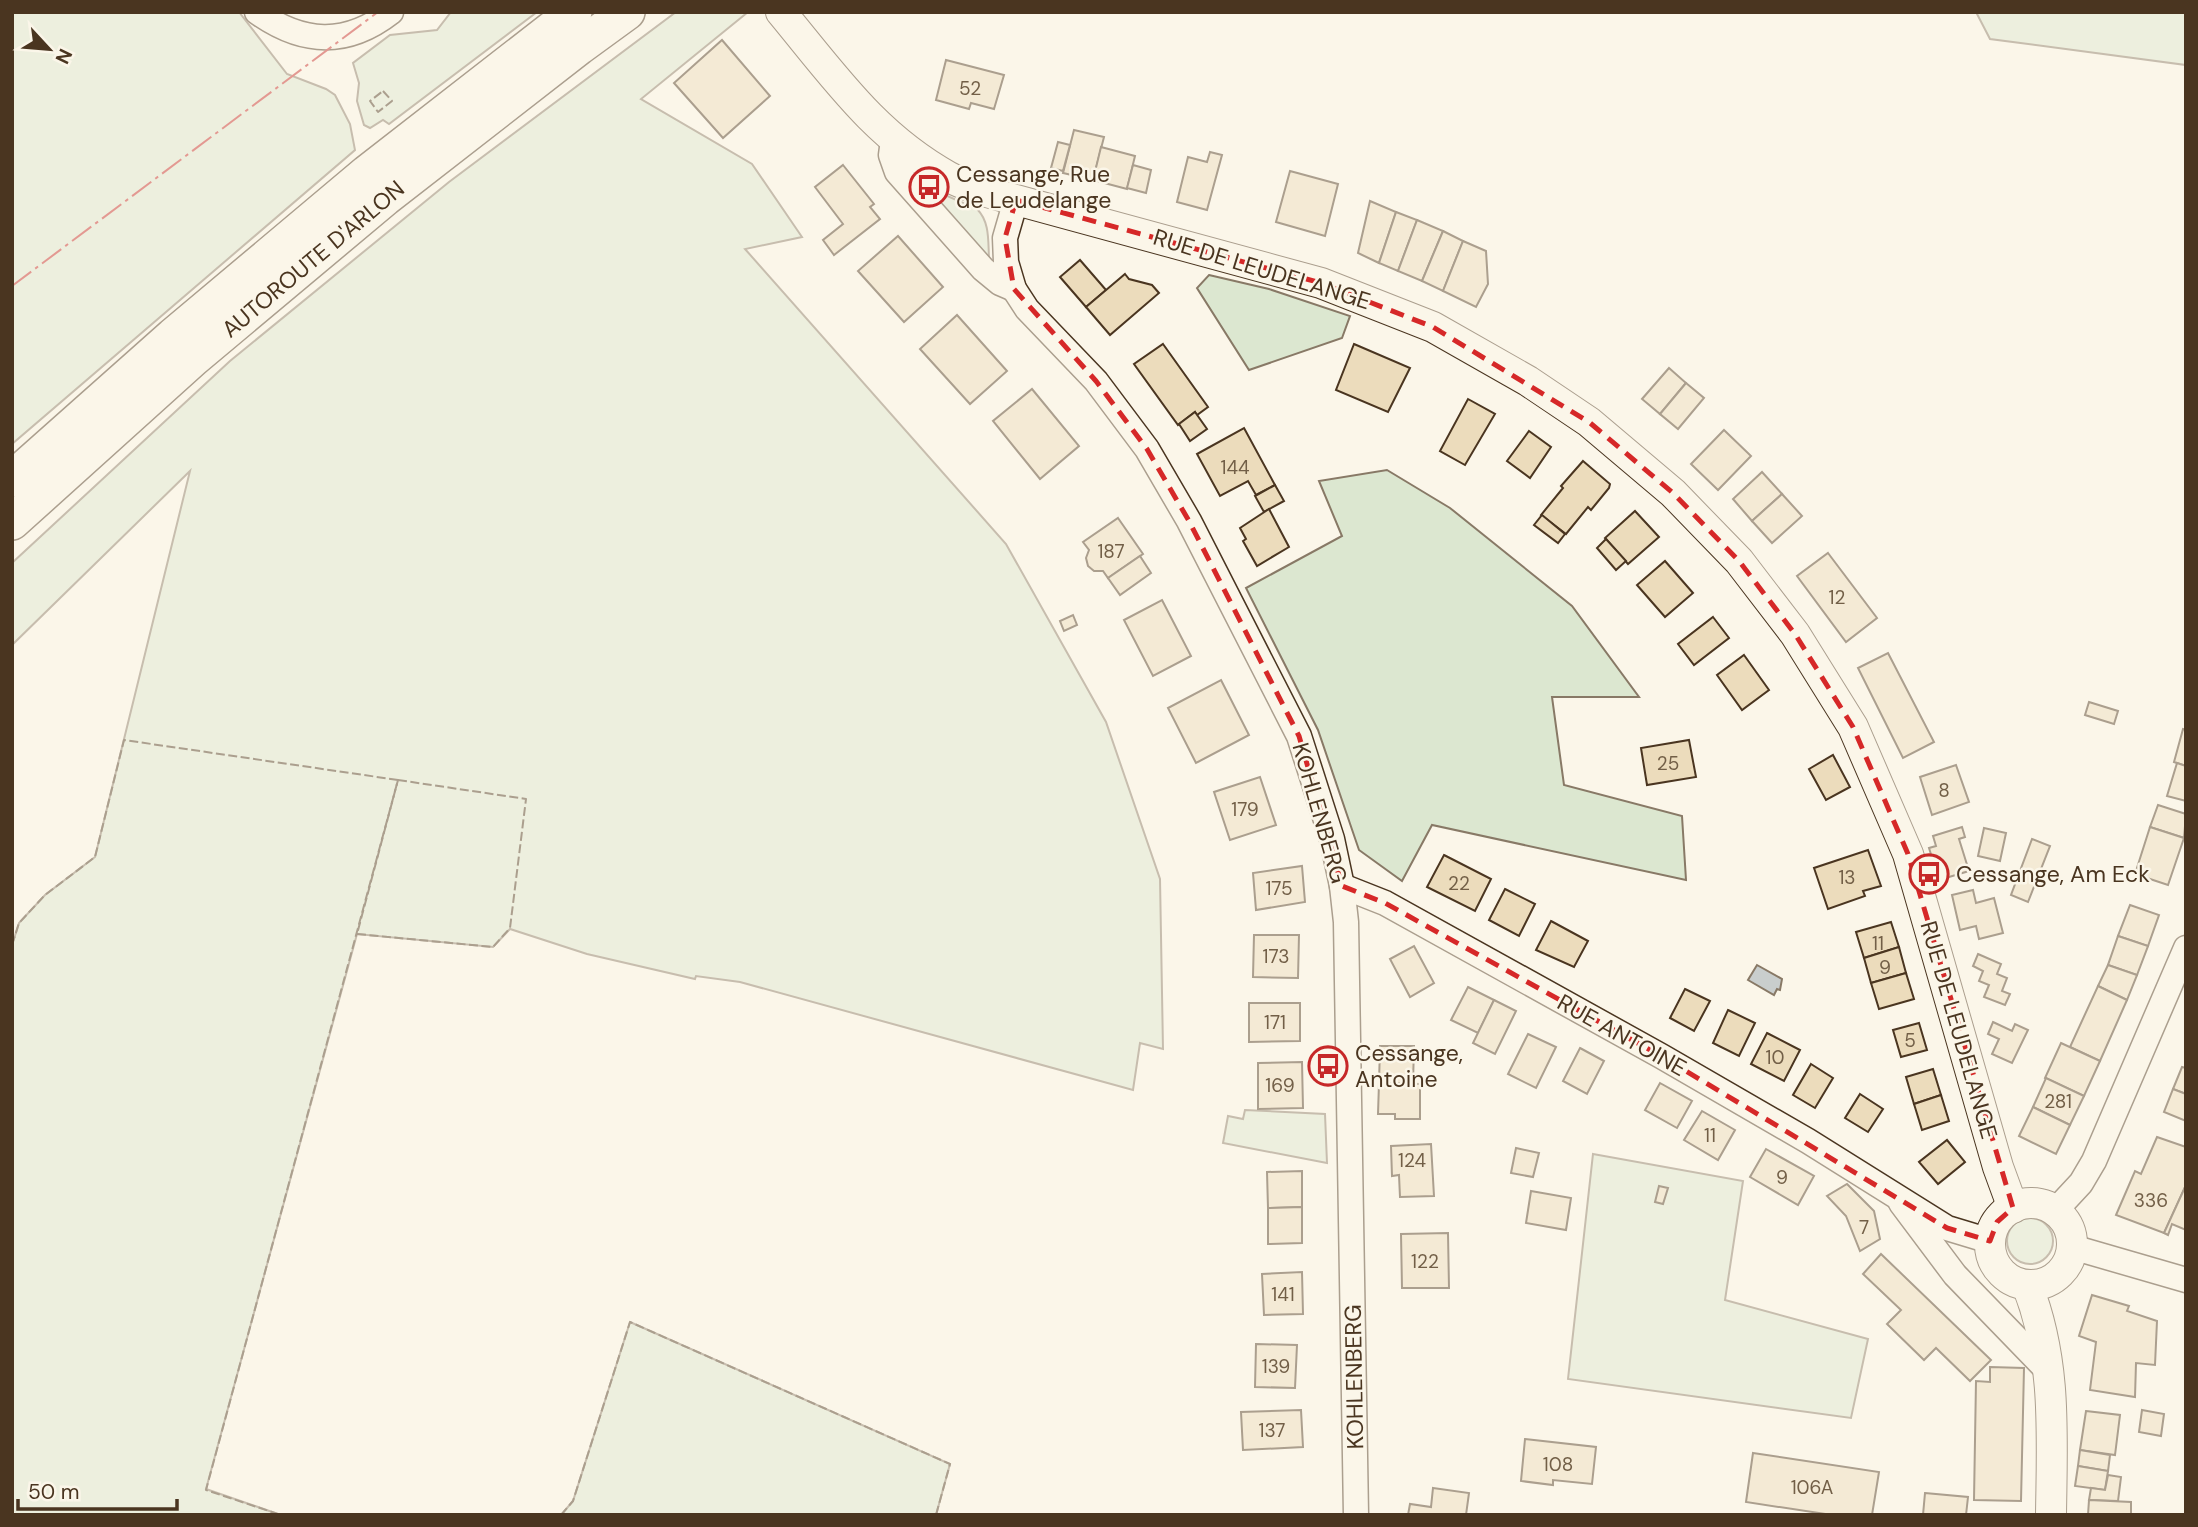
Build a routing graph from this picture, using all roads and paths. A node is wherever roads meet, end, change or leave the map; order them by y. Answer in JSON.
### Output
{"nodes":[{"id":1,"x":257,"y":12,"type":"edge"},
{"id":2,"x":391,"y":12,"type":"edge"},
{"id":3,"x":574,"y":12,"type":"edge"},
{"id":4,"x":627,"y":12,"type":"edge"},
{"id":5,"x":781,"y":12,"type":"edge"},
{"id":6,"x":893,"y":140,"type":"junction"},
{"id":7,"x":1016,"y":200,"type":"junction"},
{"id":8,"x":1014,"y":289,"type":"junction"},
{"id":9,"x":12,"y":479,"type":"edge"},
{"id":10,"x":12,"y":522,"type":"edge"},
{"id":11,"x":1342,"y":886,"type":"junction"},
{"id":12,"x":2186,"y":948,"type":"edge"},
{"id":13,"x":1895,"y":1195,"type":"junction"},
{"id":14,"x":2013,"y":1208,"type":"junction"},
{"id":15,"x":2055,"y":1211,"type":"junction"},
{"id":16,"x":1990,"y":1241,"type":"junction"},
{"id":17,"x":2072,"y":1247,"type":"junction"},
{"id":18,"x":2186,"y":1280,"type":"edge"},
{"id":19,"x":2027,"y":1285,"type":"junction"},
{"id":20,"x":2050,"y":1373,"type":"junction"},
{"id":21,"x":1356,"y":1515,"type":"edge"},
{"id":22,"x":2051,"y":1515,"type":"edge"}],
"edges":[{"from":1,"to":2,"type":"street"},
{"from":3,"to":9,"type":"highway","name":"AUTOROUTE D'ARLON"},
{"from":4,"to":10,"type":"highway","name":"AUTOROUTE D'ARLON"},
{"from":5,"to":6,"type":"main road","name":"RUE DE LEUDELANGE"},
{"from":6,"to":7,"type":"main road","name":"RUE DE LEUDELANGE"},
{"from":6,"to":8,"type":"street"},
{"from":7,"to":8,"type":"street","name":"KOHLENBERG"},
{"from":7,"to":14,"type":"main road","name":"RUE DE LEUDELANGE"},
{"from":8,"to":11,"type":"street","name":"KOHLENBERG"},
{"from":11,"to":13,"type":"street","name":"RUE ANTOINE"},
{"from":11,"to":21,"type":"street","name":"KOHLENBERG"},
{"from":12,"to":15,"type":"street"},
{"from":13,"to":16,"type":"street","name":"RUE ANTOINE"},
{"from":13,"to":20,"type":"street","name":"RUE ANTOINE"},
{"from":14,"to":15,"type":"main road"},
{"from":14,"to":16,"type":"main road"},
{"from":15,"to":17,"type":"main road"},
{"from":16,"to":19,"type":"main road"},
{"from":17,"to":18,"type":"street"},
{"from":17,"to":19,"type":"main road"},
{"from":19,"to":20,"type":"main road"},
{"from":20,"to":22,"type":"main road"}]}
